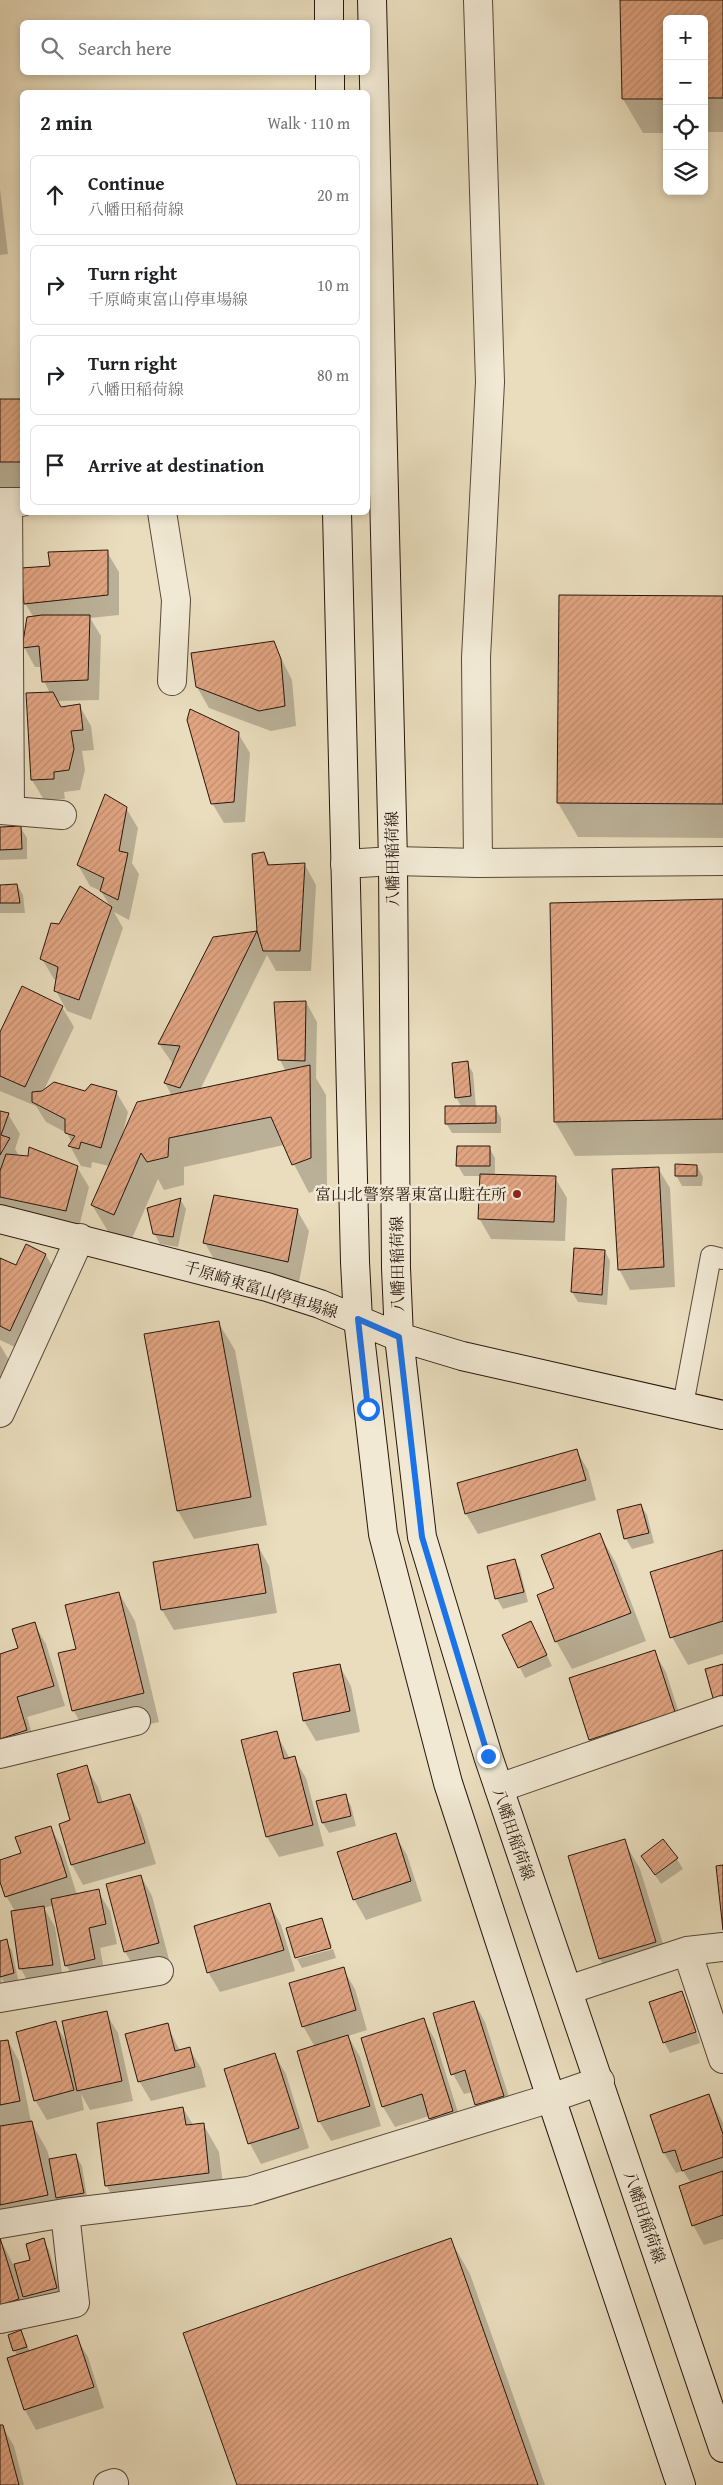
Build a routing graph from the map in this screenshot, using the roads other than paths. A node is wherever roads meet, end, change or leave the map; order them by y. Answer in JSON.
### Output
{"nodes":[{"id":1,"x":329,"y":0,"type":"edge"},
{"id":2,"x":372,"y":0,"type":"edge"},
{"id":3,"x":478,"y":0,"type":"edge"},
{"id":4,"x":329,"y":20,"type":"edge"},
{"id":5,"x":330,"y":75,"type":"edge"},
{"id":6,"x":330,"y":90,"type":"edge"},
{"id":7,"x":375,"y":498,"type":"edge"},
{"id":8,"x":10,"y":502,"type":"edge"},
{"id":9,"x":162,"y":515,"type":"edge"},
{"id":10,"x":337,"y":515,"type":"edge"},
{"id":11,"x":172,"y":681,"type":"dead end"},
{"id":12,"x":5,"y":810,"type":"edge"},
{"id":13,"x":62,"y":815,"type":"dead end"},
{"id":14,"x":723,"y":861,"type":"edge"},
{"id":15,"x":393,"y":862,"type":"junction"},
{"id":16,"x":478,"y":863,"type":"junction"},
{"id":17,"x":345,"y":864,"type":"junction"},
{"id":18,"x":0,"y":1219,"type":"edge"},
{"id":19,"x":80,"y":1238,"type":"junction"},
{"id":20,"x":723,"y":1259,"type":"edge"},
{"id":21,"x":358,"y":1319,"type":"junction"},
{"id":22,"x":399,"y":1337,"type":"junction"},
{"id":23,"x":683,"y":1405,"type":"junction"},
{"id":24,"x":0,"y":1413,"type":"edge"},
{"id":25,"x":723,"y":1415,"type":"edge"},
{"id":26,"x":723,"y":1710,"type":"edge"},
{"id":27,"x":136,"y":1721,"type":"dead end"},
{"id":28,"x":0,"y":1754,"type":"edge"},
{"id":29,"x":499,"y":1788,"type":"junction"},
{"id":30,"x":723,"y":1947,"type":"edge"},
{"id":31,"x":687,"y":1951,"type":"junction"},
{"id":32,"x":159,"y":1970,"type":"dead end"},
{"id":33,"x":568,"y":1990,"type":"junction"},
{"id":34,"x":0,"y":1998,"type":"edge"},
{"id":35,"x":723,"y":2059,"type":"edge"},
{"id":36,"x":600,"y":2081,"type":"junction"},
{"id":37,"x":551,"y":2098,"type":"junction"},
{"id":38,"x":65,"y":2213,"type":"junction"},
{"id":39,"x":0,"y":2224,"type":"edge"},
{"id":40,"x":0,"y":2319,"type":"edge"},
{"id":41,"x":723,"y":2448,"type":"edge"},
{"id":42,"x":681,"y":2485,"type":"edge"}],
"edges":[{"from":1,"to":4,"type":"main road"},
{"from":2,"to":7,"type":"main road","name":"八幡田稲荷線"},
{"from":3,"to":16,"type":"main road"},
{"from":5,"to":6,"type":"main road"},
{"from":7,"to":15,"type":"main road","name":"八幡田稲荷線"},
{"from":8,"to":12,"type":"main road"},
{"from":9,"to":11,"type":"main road"},
{"from":10,"to":17,"type":"main road"},
{"from":12,"to":13,"type":"main road"},
{"from":14,"to":16,"type":"main road"},
{"from":15,"to":16,"type":"main road"},
{"from":15,"to":17,"type":"main road"},
{"from":15,"to":22,"type":"main road","name":"八幡田稲荷線"},
{"from":17,"to":21,"type":"main road"},
{"from":18,"to":19,"type":"main road","name":"千原崎東富山停車場線"},
{"from":19,"to":21,"type":"main road","name":"千原崎東富山停車場線"},
{"from":19,"to":24,"type":"main road"},
{"from":20,"to":23,"type":"lane"},
{"from":21,"to":22,"type":"main road","name":"千原崎東富山停車場線"},
{"from":21,"to":37,"type":"main road"},
{"from":22,"to":23,"type":"main road","name":"千原崎東富山停車場線"},
{"from":22,"to":29,"type":"main road","name":"八幡田稲荷線"},
{"from":23,"to":25,"type":"main road","name":"千原崎東富山停車場線"},
{"from":26,"to":29,"type":"main road"},
{"from":27,"to":28,"type":"main road"},
{"from":29,"to":33,"type":"main road","name":"八幡田稲荷線"},
{"from":30,"to":31,"type":"main road"},
{"from":31,"to":33,"type":"main road"},
{"from":31,"to":35,"type":"main road"},
{"from":32,"to":34,"type":"main road"},
{"from":33,"to":36,"type":"main road","name":"八幡田稲荷線"},
{"from":36,"to":37,"type":"main road"},
{"from":36,"to":41,"type":"main road","name":"八幡田稲荷線"},
{"from":37,"to":38,"type":"main road"},
{"from":37,"to":42,"type":"main road"},
{"from":38,"to":39,"type":"main road"},
{"from":38,"to":40,"type":"main road"}]}
